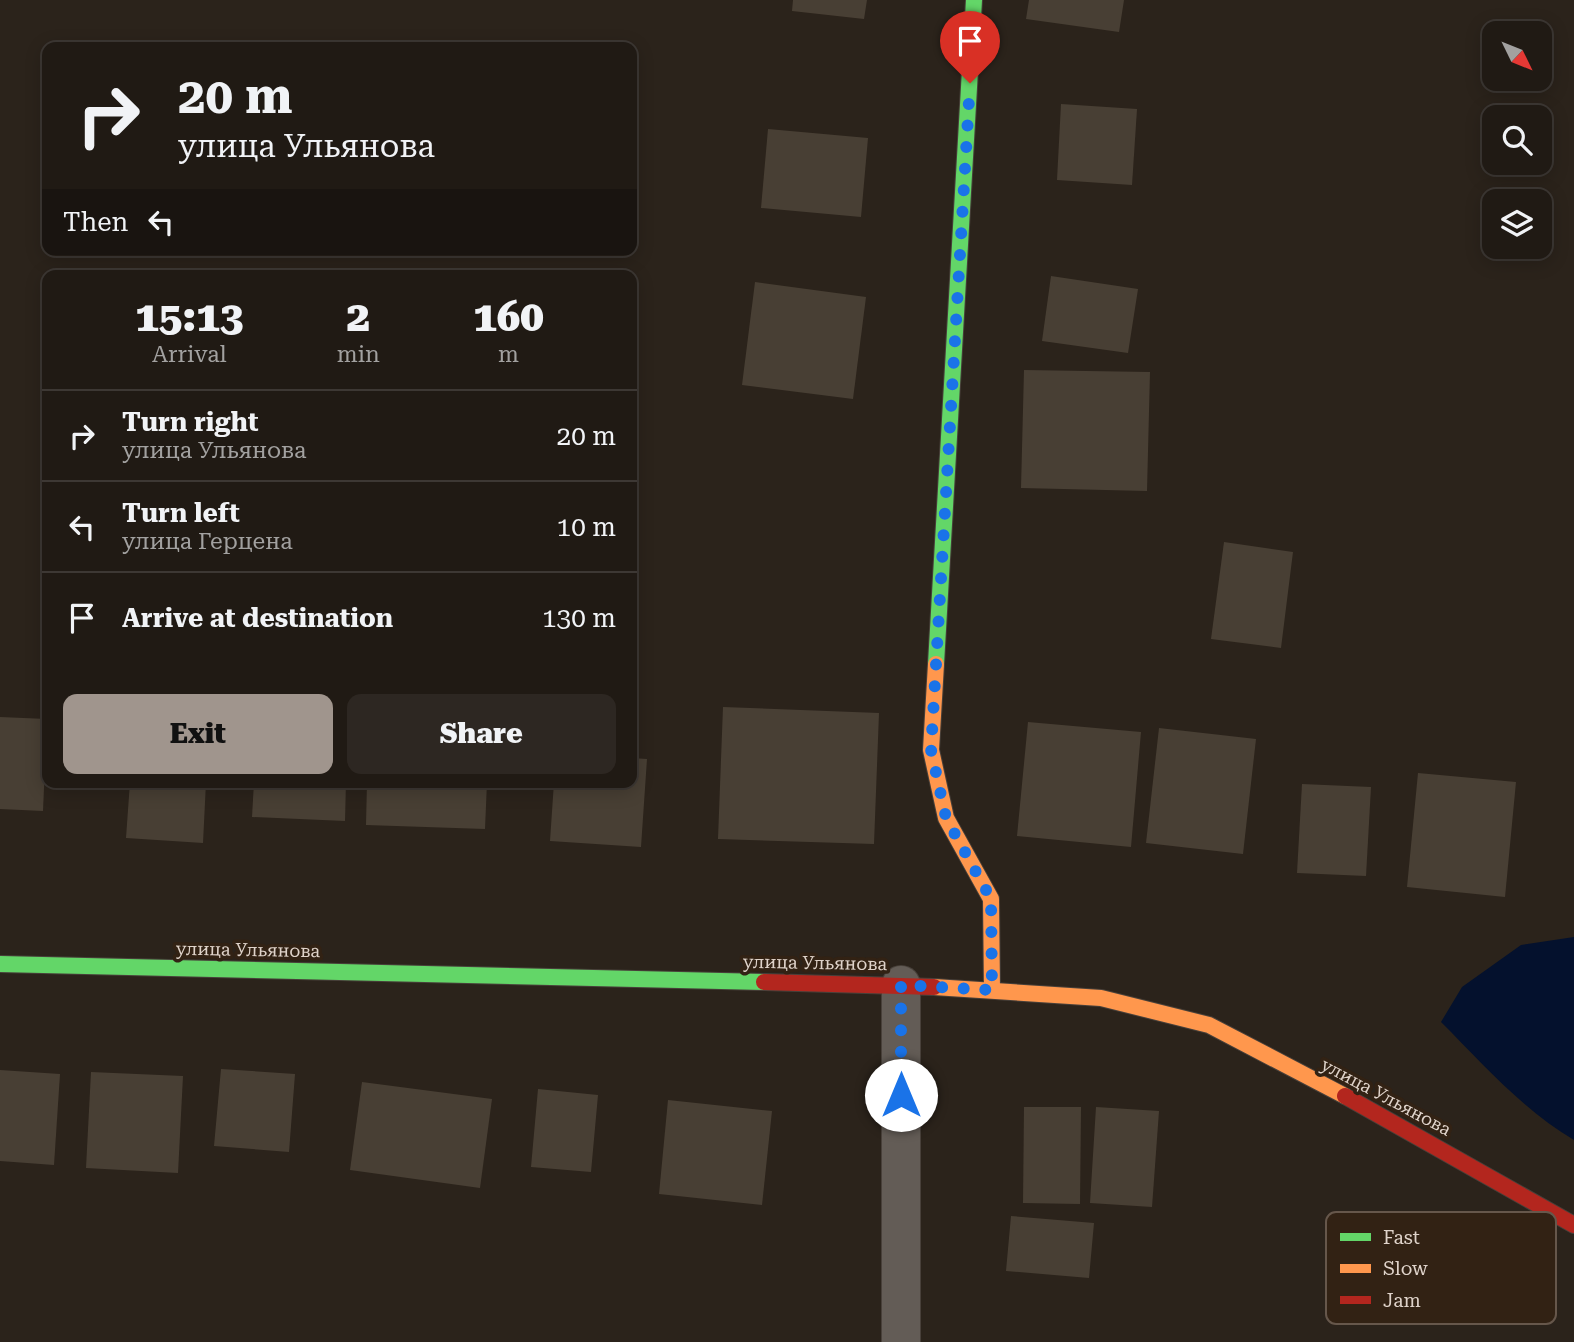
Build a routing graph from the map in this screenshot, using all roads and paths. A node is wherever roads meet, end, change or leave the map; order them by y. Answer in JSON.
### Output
{"nodes":[{"id":1,"x":974,"y":0,"type":"edge"},
{"id":2,"x":0,"y":964,"type":"edge"},
{"id":3,"x":901,"y":985,"type":"junction"},
{"id":4,"x":992,"y":990,"type":"junction"},
{"id":5,"x":1551,"y":1212,"type":"edge"},
{"id":6,"x":1556,"y":1215,"type":"edge"},
{"id":7,"x":1574,"y":1225,"type":"edge"},
{"id":8,"x":901,"y":1342,"type":"edge"}],
"edges":[{"from":1,"to":4,"type":"main road"},
{"from":2,"to":3,"type":"main road","name":"улица Ульянова"},
{"from":3,"to":4,"type":"main road","name":"улица Ульянова"},
{"from":3,"to":8,"type":"street"},
{"from":4,"to":5,"type":"main road","name":"улица Ульянова"},
{"from":6,"to":7,"type":"main road","name":"улица Ульянова"}]}
